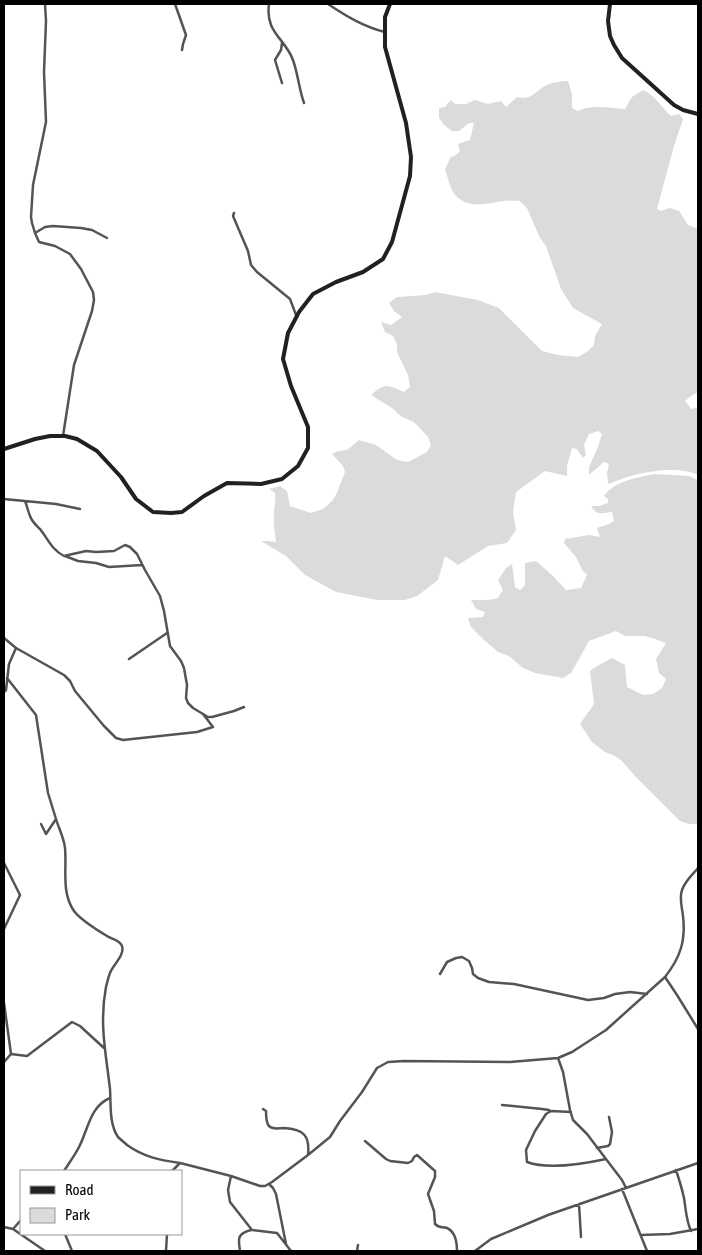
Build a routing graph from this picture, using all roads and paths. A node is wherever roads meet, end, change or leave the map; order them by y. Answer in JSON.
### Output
{"nodes":[{"id":1,"x":45,"y":4,"type":"edge"},
{"id":2,"x":175,"y":4,"type":"edge"},
{"id":3,"x":269,"y":4,"type":"edge"},
{"id":4,"x":328,"y":4,"type":"edge"},
{"id":5,"x":390,"y":4,"type":"edge"},
{"id":6,"x":610,"y":4,"type":"edge"},
{"id":7,"x":385,"y":32,"type":"junction"},
{"id":8,"x":282,"y":43,"type":"junction"},
{"id":9,"x":182,"y":50,"type":"dead end"},
{"id":10,"x":282,"y":83,"type":"dead end"},
{"id":11,"x":304,"y":103,"type":"dead end"},
{"id":12,"x":698,"y":114,"type":"edge"},
{"id":13,"x":234,"y":213,"type":"dead end"},
{"id":14,"x":34,"y":234,"type":"junction"},
{"id":15,"x":107,"y":238,"type":"dead end"},
{"id":16,"x":297,"y":316,"type":"junction"},
{"id":17,"x":63,"y":436,"type":"junction"},
{"id":18,"x":4,"y":449,"type":"edge"},
{"id":19,"x":4,"y":499,"type":"edge"},
{"id":20,"x":25,"y":501,"type":"junction"},
{"id":21,"x":80,"y":509,"type":"dead end"},
{"id":22,"x":64,"y":556,"type":"junction"},
{"id":23,"x":142,"y":565,"type":"junction"},
{"id":24,"x":136,"y":566,"type":"junction"},
{"id":25,"x":144,"y":570,"type":"junction"},
{"id":26,"x":167,"y":633,"type":"junction"},
{"id":27,"x":4,"y":638,"type":"edge"},
{"id":28,"x":16,"y":648,"type":"junction"},
{"id":29,"x":129,"y":658,"type":"dead end"},
{"id":30,"x":8,"y":678,"type":"junction"},
{"id":31,"x":4,"y":692,"type":"edge"},
{"id":32,"x":244,"y":707,"type":"dead end"},
{"id":33,"x":202,"y":713,"type":"junction"},
{"id":34,"x":56,"y":819,"type":"junction"},
{"id":35,"x":41,"y":824,"type":"dead end"},
{"id":36,"x":4,"y":863,"type":"edge"},
{"id":37,"x":698,"y":868,"type":"edge"},
{"id":38,"x":4,"y":929,"type":"edge"},
{"id":39,"x":440,"y":974,"type":"dead end"},
{"id":40,"x":665,"y":977,"type":"junction"},
{"id":41,"x":647,"y":994,"type":"junction"},
{"id":42,"x":4,"y":1003,"type":"edge"},
{"id":43,"x":698,"y":1030,"type":"edge"},
{"id":44,"x":104,"y":1048,"type":"junction"},
{"id":45,"x":11,"y":1054,"type":"junction"},
{"id":46,"x":558,"y":1058,"type":"junction"},
{"id":47,"x":4,"y":1062,"type":"edge"},
{"id":48,"x":110,"y":1098,"type":"junction"},
{"id":49,"x":502,"y":1105,"type":"dead end"},
{"id":50,"x":263,"y":1109,"type":"dead end"},
{"id":51,"x":551,"y":1111,"type":"junction"},
{"id":52,"x":571,"y":1112,"type":"junction"},
{"id":53,"x":609,"y":1117,"type":"dead end"},
{"id":54,"x":365,"y":1142,"type":"dead end"},
{"id":55,"x":597,"y":1148,"type":"junction"},
{"id":56,"x":308,"y":1155,"type":"junction"},
{"id":57,"x":606,"y":1159,"type":"junction"},
{"id":58,"x":180,"y":1163,"type":"junction"},
{"id":59,"x":698,"y":1163,"type":"edge"},
{"id":60,"x":65,"y":1170,"type":"edge"},
{"id":61,"x":173,"y":1170,"type":"edge"},
{"id":62,"x":676,"y":1170,"type":"junction"},
{"id":63,"x":231,"y":1176,"type":"junction"},
{"id":64,"x":268,"y":1184,"type":"junction"},
{"id":65,"x":624,"y":1188,"type":"junction"},
{"id":66,"x":579,"y":1204,"type":"junction"},
{"id":67,"x":20,"y":1221,"type":"edge"},
{"id":68,"x":4,"y":1227,"type":"edge"},
{"id":69,"x":13,"y":1229,"type":"junction"},
{"id":70,"x":698,"y":1229,"type":"edge"},
{"id":71,"x":252,"y":1230,"type":"junction"},
{"id":72,"x":691,"y":1230,"type":"junction"},
{"id":73,"x":20,"y":1234,"type":"edge"},
{"id":74,"x":22,"y":1235,"type":"edge"},
{"id":75,"x":65,"y":1235,"type":"edge"},
{"id":76,"x":167,"y":1235,"type":"edge"},
{"id":77,"x":641,"y":1235,"type":"junction"},
{"id":78,"x":581,"y":1237,"type":"dead end"},
{"id":79,"x":287,"y":1245,"type":"junction"},
{"id":80,"x":358,"y":1245,"type":"dead end"},
{"id":81,"x":45,"y":1251,"type":"edge"},
{"id":82,"x":72,"y":1251,"type":"edge"},
{"id":83,"x":166,"y":1251,"type":"edge"},
{"id":84,"x":240,"y":1251,"type":"edge"},
{"id":85,"x":291,"y":1251,"type":"edge"},
{"id":86,"x":356,"y":1251,"type":"edge"},
{"id":87,"x":457,"y":1251,"type":"edge"},
{"id":88,"x":475,"y":1251,"type":"edge"},
{"id":89,"x":648,"y":1251,"type":"edge"}],
"edges":[{"from":1,"to":14,"type":"street"},
{"from":2,"to":9,"type":"street"},
{"from":3,"to":8,"type":"street"},
{"from":4,"to":7,"type":"street"},
{"from":5,"to":7,"type":"main road"},
{"from":6,"to":12,"type":"main road"},
{"from":7,"to":16,"type":"main road"},
{"from":8,"to":10,"type":"street"},
{"from":8,"to":11,"type":"street"},
{"from":13,"to":16,"type":"street"},
{"from":14,"to":15,"type":"street"},
{"from":14,"to":17,"type":"street"},
{"from":16,"to":17,"type":"main road"},
{"from":17,"to":18,"type":"main road"},
{"from":19,"to":20,"type":"street"},
{"from":20,"to":21,"type":"street"},
{"from":20,"to":22,"type":"street"},
{"from":22,"to":23,"type":"street"},
{"from":22,"to":24,"type":"street"},
{"from":23,"to":24,"type":"street"},
{"from":23,"to":25,"type":"street"},
{"from":24,"to":25,"type":"street"},
{"from":25,"to":26,"type":"street"},
{"from":26,"to":29,"type":"street"},
{"from":26,"to":33,"type":"street"},
{"from":27,"to":28,"type":"street"},
{"from":28,"to":30,"type":"street"},
{"from":28,"to":33,"type":"street"},
{"from":30,"to":31,"type":"street"},
{"from":30,"to":34,"type":"street"},
{"from":32,"to":33,"type":"street"},
{"from":34,"to":35,"type":"street"},
{"from":34,"to":44,"type":"street"},
{"from":36,"to":38,"type":"street"},
{"from":37,"to":40,"type":"street"},
{"from":39,"to":41,"type":"street"},
{"from":40,"to":41,"type":"street"},
{"from":40,"to":43,"type":"street"},
{"from":41,"to":46,"type":"street"},
{"from":42,"to":45,"type":"street"},
{"from":44,"to":45,"type":"street"},
{"from":44,"to":48,"type":"street"},
{"from":45,"to":47,"type":"street"},
{"from":46,"to":52,"type":"street"},
{"from":46,"to":56,"type":"street"},
{"from":48,"to":58,"type":"street"},
{"from":48,"to":60,"type":"street"},
{"from":49,"to":51,"type":"street"},
{"from":50,"to":56,"type":"street"},
{"from":51,"to":52,"type":"street"},
{"from":51,"to":57,"type":"street"},
{"from":52,"to":55,"type":"street"},
{"from":53,"to":55,"type":"street"},
{"from":54,"to":87,"type":"street"},
{"from":55,"to":57,"type":"street"},
{"from":56,"to":64,"type":"street"},
{"from":57,"to":65,"type":"street"},
{"from":58,"to":61,"type":"street"},
{"from":58,"to":63,"type":"street"},
{"from":59,"to":62,"type":"street"},
{"from":62,"to":65,"type":"street"},
{"from":62,"to":72,"type":"street"},
{"from":63,"to":64,"type":"street"},
{"from":63,"to":71,"type":"street"},
{"from":64,"to":79,"type":"street"},
{"from":65,"to":66,"type":"street"},
{"from":65,"to":77,"type":"street"},
{"from":66,"to":78,"type":"street"},
{"from":66,"to":88,"type":"street"},
{"from":67,"to":69,"type":"street"},
{"from":68,"to":69,"type":"street"},
{"from":69,"to":73,"type":"street"},
{"from":70,"to":72,"type":"street"},
{"from":71,"to":79,"type":"street"},
{"from":71,"to":84,"type":"street"},
{"from":72,"to":77,"type":"street"},
{"from":74,"to":81,"type":"street"},
{"from":75,"to":82,"type":"street"},
{"from":76,"to":83,"type":"street"},
{"from":77,"to":89,"type":"street"},
{"from":79,"to":85,"type":"street"},
{"from":80,"to":86,"type":"street"}]}
